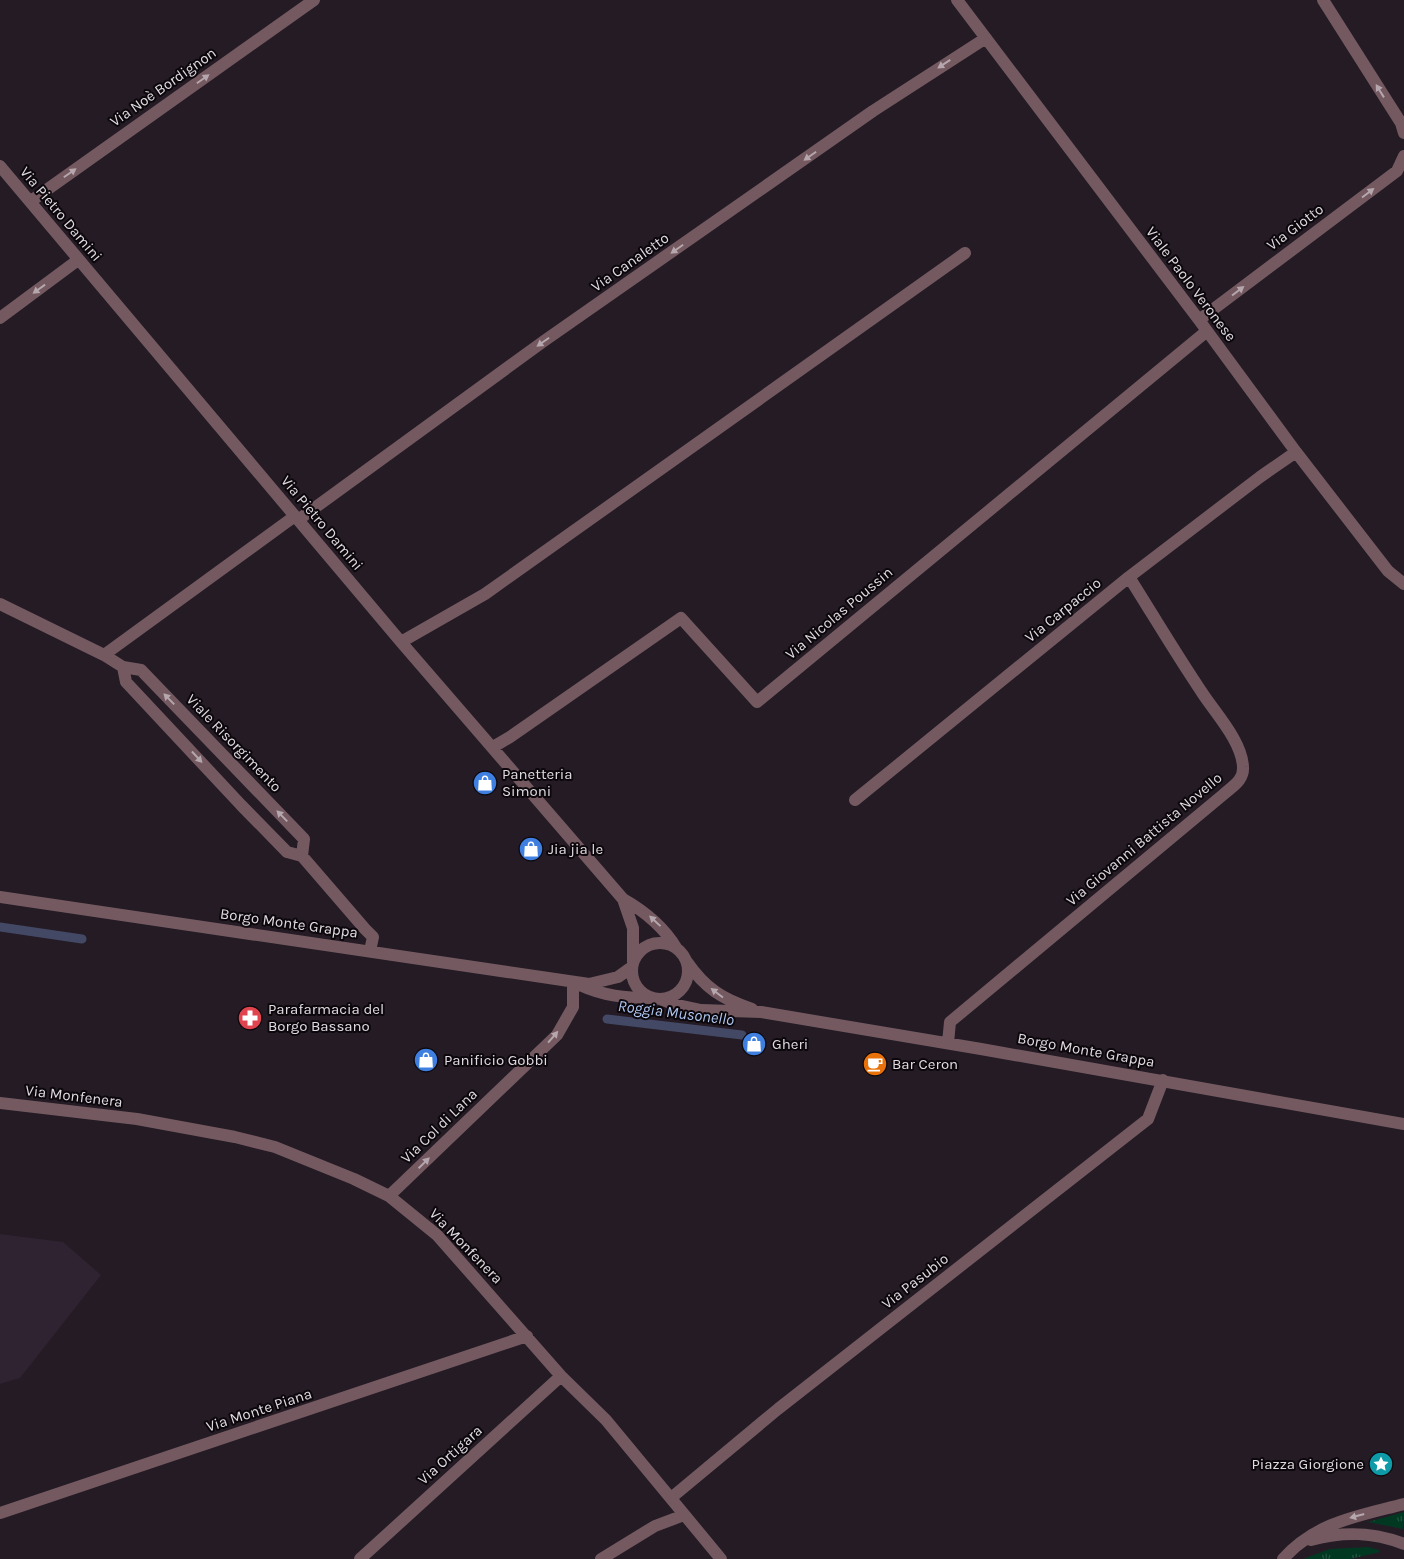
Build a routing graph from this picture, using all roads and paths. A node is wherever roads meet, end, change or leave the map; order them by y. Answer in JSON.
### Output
{"nodes":[{"id":1,"x":314,"y":0,"type":"edge"},
{"id":2,"x":957,"y":0,"type":"edge"},
{"id":3,"x":1323,"y":0,"type":"edge"},
{"id":4,"x":986,"y":38,"type":"junction"},
{"id":5,"x":1404,"y":133,"type":"edge"},
{"id":6,"x":1404,"y":156,"type":"edge"},
{"id":7,"x":0,"y":166,"type":"edge"},
{"id":8,"x":31,"y":201,"type":"junction"},
{"id":9,"x":965,"y":253,"type":"dead end"},
{"id":10,"x":78,"y":260,"type":"junction"},
{"id":11,"x":0,"y":318,"type":"edge"},
{"id":12,"x":1199,"y":320,"type":"junction"},
{"id":13,"x":1207,"y":331,"type":"junction"},
{"id":14,"x":1296,"y":452,"type":"junction"},
{"id":15,"x":297,"y":518,"type":"junction"},
{"id":16,"x":1129,"y":577,"type":"junction"},
{"id":17,"x":1404,"y":584,"type":"edge"},
{"id":18,"x":0,"y":604,"type":"edge"},
{"id":19,"x":401,"y":642,"type":"junction"},
{"id":20,"x":104,"y":655,"type":"junction"},
{"id":21,"x":123,"y":667,"type":"junction"},
{"id":22,"x":493,"y":747,"type":"junction"},
{"id":23,"x":855,"y":800,"type":"dead end"},
{"id":24,"x":302,"y":856,"type":"junction"},
{"id":25,"x":0,"y":897,"type":"edge"},
{"id":26,"x":624,"y":899,"type":"junction"},
{"id":27,"x":370,"y":951,"type":"junction"},
{"id":28,"x":681,"y":954,"type":"junction"},
{"id":29,"x":633,"y":964,"type":"junction"},
{"id":30,"x":573,"y":982,"type":"junction"},
{"id":31,"x":657,"y":999,"type":"junction"},
{"id":32,"x":761,"y":1012,"type":"junction"},
{"id":33,"x":948,"y":1043,"type":"junction"},
{"id":34,"x":1163,"y":1080,"type":"junction"},
{"id":35,"x":0,"y":1103,"type":"edge"},
{"id":36,"x":1404,"y":1124,"type":"edge"},
{"id":37,"x":389,"y":1196,"type":"junction"},
{"id":38,"x":527,"y":1336,"type":"junction"},
{"id":39,"x":561,"y":1376,"type":"junction"},
{"id":40,"x":671,"y":1498,"type":"junction"},
{"id":41,"x":1404,"y":1504,"type":"edge"},
{"id":42,"x":0,"y":1513,"type":"edge"},
{"id":43,"x":684,"y":1515,"type":"junction"},
{"id":44,"x":1404,"y":1544,"type":"edge"},
{"id":45,"x":1295,"y":1546,"type":"junction"},
{"id":46,"x":360,"y":1559,"type":"edge"},
{"id":47,"x":601,"y":1559,"type":"edge"},
{"id":48,"x":721,"y":1559,"type":"edge"},
{"id":49,"x":1283,"y":1559,"type":"edge"}],
"edges":[{"from":8,"to":1,"type":"street","name":"Via Noè Bordignon","one_way":true},
{"from":2,"to":4,"type":"street","name":"Viale Paolo Veronese"},
{"from":5,"to":3,"type":"street","one_way":true},
{"from":4,"to":12,"type":"street","name":"Viale Paolo Veronese"},
{"from":4,"to":15,"type":"street","name":"Via Canaletto","one_way":true},
{"from":12,"to":6,"type":"street","name":"Via Giotto","one_way":true},
{"from":7,"to":8,"type":"street","name":"Via Pietro Damini"},
{"from":8,"to":10,"type":"street","name":"Via Pietro Damini"},
{"from":9,"to":19,"type":"street"},
{"from":10,"to":11,"type":"street","one_way":true},
{"from":10,"to":15,"type":"street","name":"Via Pietro Damini"},
{"from":12,"to":13,"type":"street","name":"Viale Paolo Veronese"},
{"from":13,"to":14,"type":"street","name":"Viale Paolo Veronese"},
{"from":13,"to":22,"type":"street","name":"Via Nicolas Poussin"},
{"from":14,"to":16,"type":"street","name":"Via Carpaccio"},
{"from":14,"to":17,"type":"street","name":"Viale Paolo Veronese"},
{"from":15,"to":19,"type":"street","name":"Via Pietro Damini"},
{"from":15,"to":20,"type":"street","name":"Via Canaletto"},
{"from":16,"to":23,"type":"street","name":"Via Carpaccio"},
{"from":16,"to":33,"type":"street","name":"Via Giovanni Battista Novello"},
{"from":18,"to":20,"type":"street","name":"Viale Risorgimento"},
{"from":19,"to":22,"type":"street","name":"Via Pietro Damini"},
{"from":20,"to":21,"type":"street","name":"Viale Risorgimento"},
{"from":21,"to":24,"type":"street","one_way":true},
{"from":24,"to":21,"type":"street","name":"Viale Risorgimento","one_way":true},
{"from":22,"to":26,"type":"street","name":"Via Pietro Damini"},
{"from":24,"to":27,"type":"street"},
{"from":25,"to":27,"type":"street","name":"Borgo Monte Grappa"},
{"from":28,"to":26,"type":"street","name":"Via Pietro Damini","one_way":true},
{"from":26,"to":29,"type":"street","name":"Via Pietro Damini"},
{"from":27,"to":30,"type":"street","name":"Borgo Monte Grappa"},
{"from":28,"to":29,"type":"street","name":"Borgo Monte Grappa"},
{"from":28,"to":31,"type":"street"},
{"from":32,"to":28,"type":"street","name":"Borgo Monte Grappa","one_way":true},
{"from":29,"to":30,"type":"street","name":"Borgo Monte Grappa"},
{"from":29,"to":31,"type":"street","name":"Borgo Monte Grappa"},
{"from":30,"to":31,"type":"street","name":"Borgo Monte Grappa"},
{"from":37,"to":30,"type":"street","name":"Via Col di Lana","one_way":true},
{"from":31,"to":32,"type":"street","name":"Borgo Monte Grappa"},
{"from":32,"to":33,"type":"street","name":"Borgo Monte Grappa"},
{"from":33,"to":34,"type":"street","name":"Borgo Monte Grappa"},
{"from":34,"to":36,"type":"street","name":"Borgo Monte Grappa"},
{"from":34,"to":40,"type":"street","name":"Via Pasubio"},
{"from":35,"to":37,"type":"street","name":"Via Monfenera"},
{"from":37,"to":38,"type":"street","name":"Via Monfenera"},
{"from":38,"to":39,"type":"street","name":"Via Monfenera"},
{"from":38,"to":42,"type":"street","name":"Via Monte Piana"},
{"from":39,"to":40,"type":"street","name":"Via Monfenera"},
{"from":39,"to":46,"type":"street","name":"Via Ortigara"},
{"from":40,"to":43,"type":"street","name":"Via Monfenera"},
{"from":41,"to":45,"type":"street","one_way":true},
{"from":43,"to":47,"type":"street"},
{"from":43,"to":48,"type":"street","name":"Via Monfenera"},
{"from":44,"to":45,"type":"street"},
{"from":45,"to":49,"type":"street"}]}
